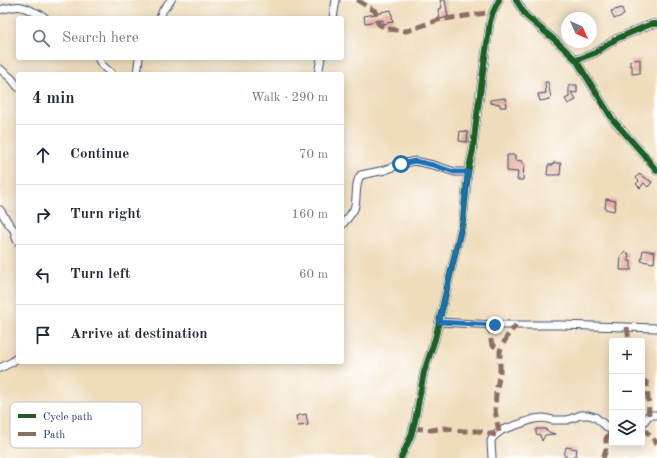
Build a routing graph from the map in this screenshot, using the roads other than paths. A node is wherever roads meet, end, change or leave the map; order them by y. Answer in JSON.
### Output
{"nodes":[{"id":1,"x":171,"y":0,"type":"edge"},
{"id":2,"x":336,"y":0,"type":"edge"},
{"id":3,"x":499,"y":0,"type":"edge"},
{"id":4,"x":516,"y":0,"type":"edge"},
{"id":5,"x":0,"y":10,"type":"edge"},
{"id":6,"x":43,"y":16,"type":"edge"},
{"id":7,"x":161,"y":16,"type":"edge"},
{"id":8,"x":333,"y":16,"type":"edge"},
{"id":9,"x":657,"y":24,"type":"edge"},
{"id":10,"x":99,"y":60,"type":"edge"},
{"id":11,"x":139,"y":60,"type":"edge"},
{"id":12,"x":321,"y":60,"type":"edge"},
{"id":13,"x":576,"y":60,"type":"junction"},
{"id":14,"x":0,"y":69,"type":"edge"},
{"id":15,"x":110,"y":72,"type":"edge"},
{"id":16,"x":137,"y":72,"type":"edge"},
{"id":17,"x":318,"y":72,"type":"edge"},
{"id":18,"x":16,"y":84,"type":"edge"},
{"id":19,"x":657,"y":171,"type":"edge"},
{"id":20,"x":468,"y":172,"type":"junction"},
{"id":21,"x":0,"y":210,"type":"edge"},
{"id":22,"x":344,"y":223,"type":"edge"},
{"id":23,"x":16,"y":238,"type":"edge"},
{"id":24,"x":439,"y":322,"type":"junction"},
{"id":25,"x":657,"y":328,"type":"edge"},
{"id":26,"x":16,"y":358,"type":"edge"},
{"id":27,"x":0,"y":368,"type":"edge"},
{"id":28,"x":657,"y":415,"type":"edge"},
{"id":29,"x":645,"y":420,"type":"edge"},
{"id":30,"x":609,"y":429,"type":"edge"},
{"id":31,"x":401,"y":458,"type":"edge"},
{"id":32,"x":492,"y":458,"type":"edge"}],
"edges":[{"from":1,"to":7,"type":"street"},
{"from":2,"to":8,"type":"street"},
{"from":3,"to":20,"type":"street"},
{"from":4,"to":13,"type":"street"},
{"from":5,"to":6,"type":"street"},
{"from":9,"to":13,"type":"street"},
{"from":10,"to":15,"type":"street"},
{"from":11,"to":16,"type":"street"},
{"from":12,"to":17,"type":"street"},
{"from":13,"to":19,"type":"street"},
{"from":14,"to":18,"type":"street"},
{"from":20,"to":22,"type":"street"},
{"from":20,"to":24,"type":"street"},
{"from":21,"to":23,"type":"street"},
{"from":24,"to":25,"type":"street"},
{"from":24,"to":31,"type":"street"},
{"from":26,"to":27,"type":"street"},
{"from":28,"to":29,"type":"street"},
{"from":30,"to":32,"type":"street"}]}
